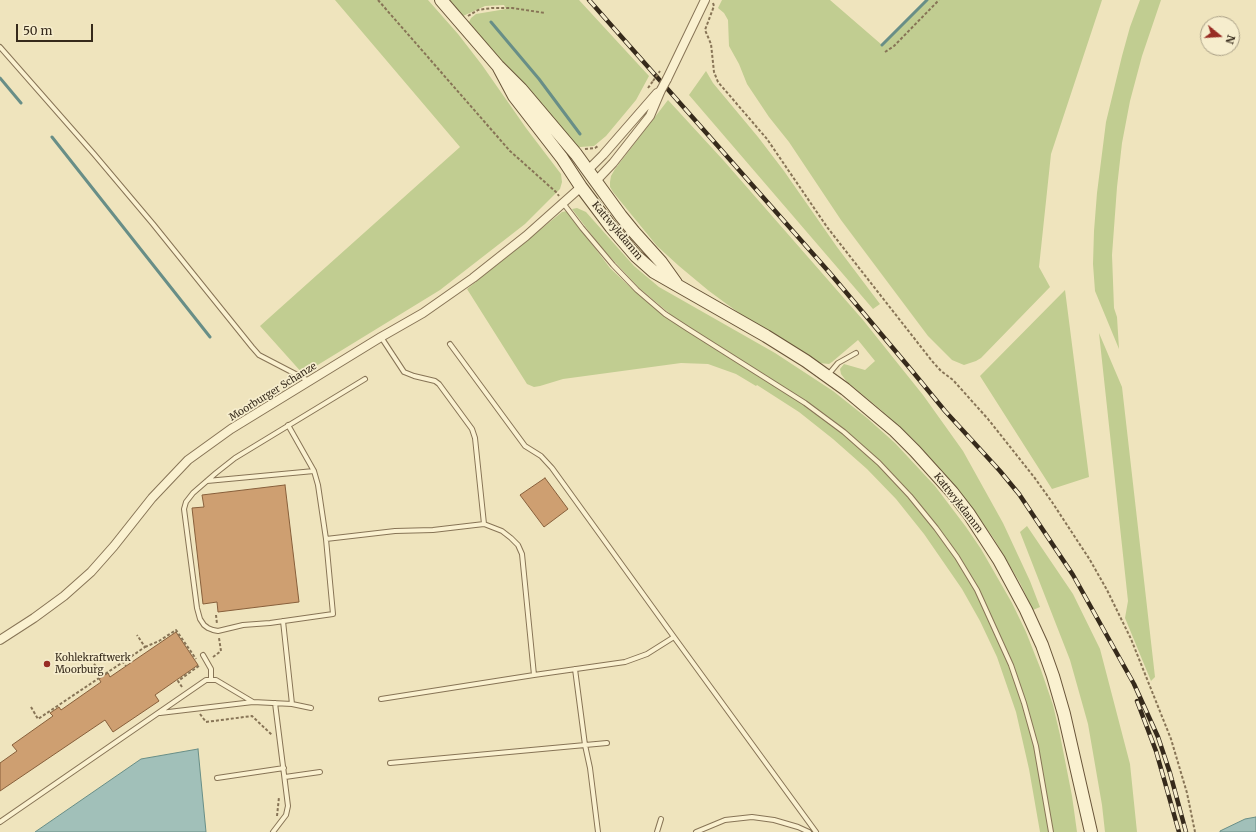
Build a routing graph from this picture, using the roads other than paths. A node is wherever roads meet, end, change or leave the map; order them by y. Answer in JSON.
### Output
{"nodes":[{"id":1,"x":440,"y":0,"type":"edge"},
{"id":2,"x":705,"y":0,"type":"edge"},
{"id":3,"x":0,"y":47,"type":"edge"},
{"id":4,"x":498,"y":66,"type":"junction"},
{"id":5,"x":661,"y":90,"type":"junction"},
{"id":6,"x":587,"y":171,"type":"junction"},
{"id":7,"x":595,"y":182,"type":"junction"},
{"id":8,"x":580,"y":187,"type":"junction"},
{"id":9,"x":563,"y":202,"type":"junction"},
{"id":10,"x":677,"y":285,"type":"junction"},
{"id":11,"x":381,"y":337,"type":"junction"},
{"id":12,"x":450,"y":344,"type":"dead end"},
{"id":13,"x":856,"y":353,"type":"dead end"},
{"id":14,"x":828,"y":376,"type":"junction"},
{"id":15,"x":365,"y":379,"type":"dead end"},
{"id":16,"x":309,"y":381,"type":"junction"},
{"id":17,"x":288,"y":425,"type":"junction"},
{"id":18,"x":314,"y":471,"type":"junction"},
{"id":19,"x":207,"y":481,"type":"junction"},
{"id":20,"x":484,"y":524,"type":"junction"},
{"id":21,"x":326,"y":539,"type":"junction"},
{"id":22,"x":283,"y":621,"type":"junction"},
{"id":23,"x":674,"y":637,"type":"junction"},
{"id":24,"x":0,"y":640,"type":"edge"},
{"id":25,"x":203,"y":654,"type":"dead end"},
{"id":26,"x":575,"y":669,"type":"junction"},
{"id":27,"x":534,"y":675,"type":"junction"},
{"id":28,"x":211,"y":680,"type":"junction"},
{"id":29,"x":382,"y":699,"type":"dead end"},
{"id":30,"x":253,"y":702,"type":"junction"},
{"id":31,"x":275,"y":703,"type":"junction"},
{"id":32,"x":292,"y":704,"type":"junction"},
{"id":33,"x":311,"y":708,"type":"dead end"},
{"id":34,"x":159,"y":713,"type":"junction"},
{"id":35,"x":607,"y":742,"type":"dead end"},
{"id":36,"x":585,"y":745,"type":"junction"},
{"id":37,"x":390,"y":763,"type":"dead end"},
{"id":38,"x":284,"y":768,"type":"junction"},
{"id":39,"x":320,"y":772,"type":"dead end"},
{"id":40,"x":285,"y":777,"type":"junction"},
{"id":41,"x":217,"y":778,"type":"dead end"},
{"id":42,"x":661,"y":819,"type":"dead end"},
{"id":43,"x":0,"y":822,"type":"edge"},
{"id":44,"x":273,"y":832,"type":"edge"},
{"id":45,"x":598,"y":832,"type":"edge"},
{"id":46,"x":657,"y":832,"type":"edge"},
{"id":47,"x":696,"y":832,"type":"edge"},
{"id":48,"x":809,"y":832,"type":"edge"},
{"id":49,"x":816,"y":832,"type":"edge"},
{"id":50,"x":1051,"y":832,"type":"edge"},
{"id":51,"x":1091,"y":832,"type":"edge"}],
"edges":[{"from":1,"to":4,"type":"main road"},
{"from":2,"to":5,"type":"street","bridge":true},
{"from":3,"to":16,"type":"lane"},
{"from":4,"to":6,"type":"main road","name":"Kattwykdamm"},
{"from":4,"to":8,"type":"main road","name":"Kattwykdamm"},
{"from":5,"to":6,"type":"street"},
{"from":5,"to":7,"type":"street"},
{"from":6,"to":7,"type":"main road","name":"Kattwykdamm"},
{"from":6,"to":8,"type":"main road"},
{"from":7,"to":8,"type":"main road"},
{"from":7,"to":10,"type":"main road","name":"Kattwykdamm"},
{"from":8,"to":9,"type":"street","name":"Moorburger Schanze"},
{"from":8,"to":10,"type":"main road","name":"Kattwykdamm"},
{"from":9,"to":11,"type":"street","name":"Moorburger Schanze"},
{"from":9,"to":50,"type":"lane"},
{"from":10,"to":14,"type":"main road","name":"Kattwykdamm"},
{"from":11,"to":16,"type":"street","name":"Moorburger Schanze"},
{"from":11,"to":20,"type":"lane"},
{"from":12,"to":23,"type":"lane"},
{"from":13,"to":14,"type":"lane"},
{"from":14,"to":51,"type":"main road","name":"Kattwykdamm"},
{"from":15,"to":17,"type":"lane"},
{"from":16,"to":24,"type":"street","name":"Moorburger Schanze"},
{"from":17,"to":18,"type":"lane"},
{"from":17,"to":19,"type":"lane"},
{"from":18,"to":19,"type":"lane"},
{"from":18,"to":21,"type":"lane"},
{"from":19,"to":22,"type":"lane"},
{"from":20,"to":21,"type":"lane"},
{"from":20,"to":27,"type":"lane"},
{"from":21,"to":22,"type":"lane"},
{"from":22,"to":32,"type":"lane"},
{"from":23,"to":26,"type":"lane"},
{"from":23,"to":49,"type":"lane"},
{"from":25,"to":28,"type":"lane"},
{"from":26,"to":27,"type":"lane"},
{"from":26,"to":36,"type":"lane"},
{"from":27,"to":29,"type":"lane"},
{"from":28,"to":30,"type":"lane"},
{"from":28,"to":34,"type":"lane"},
{"from":30,"to":31,"type":"lane"},
{"from":30,"to":34,"type":"lane"},
{"from":31,"to":32,"type":"lane"},
{"from":31,"to":38,"type":"lane"},
{"from":32,"to":33,"type":"lane"},
{"from":34,"to":43,"type":"lane"},
{"from":35,"to":36,"type":"lane"},
{"from":36,"to":37,"type":"lane"},
{"from":36,"to":45,"type":"lane"},
{"from":38,"to":40,"type":"lane"},
{"from":38,"to":41,"type":"lane"},
{"from":39,"to":40,"type":"lane"},
{"from":40,"to":44,"type":"lane"},
{"from":42,"to":46,"type":"lane"},
{"from":47,"to":48,"type":"lane"}]}
